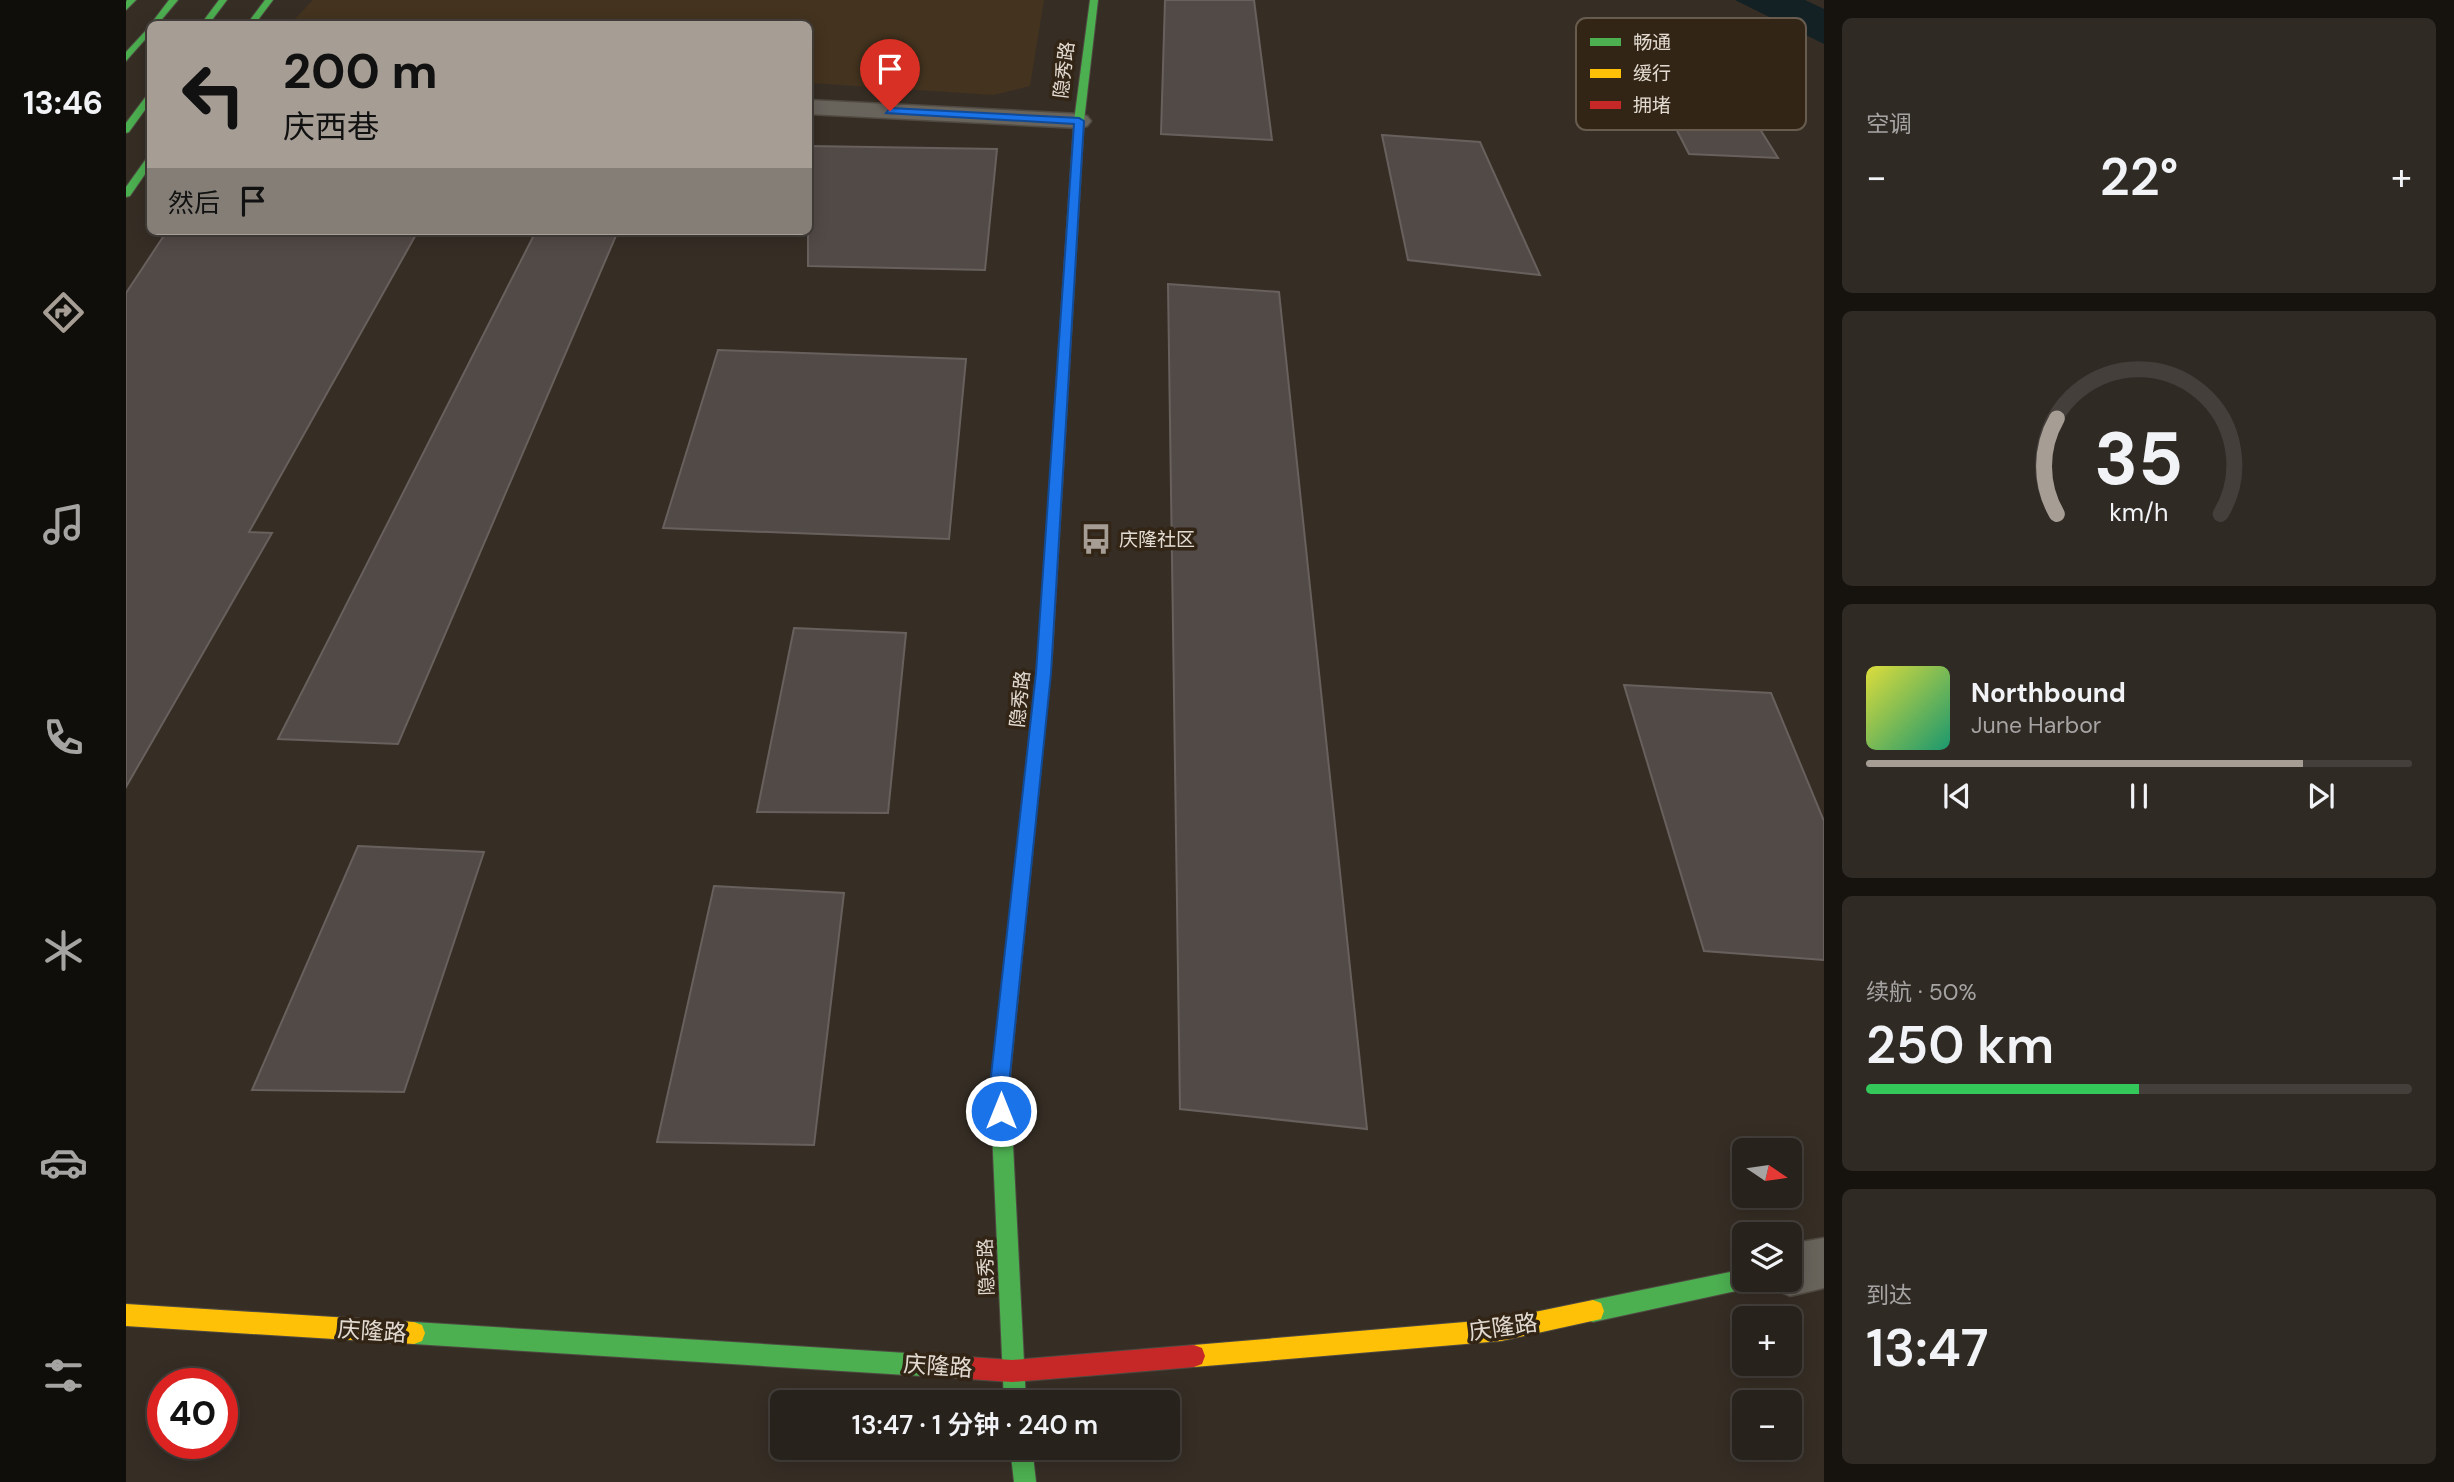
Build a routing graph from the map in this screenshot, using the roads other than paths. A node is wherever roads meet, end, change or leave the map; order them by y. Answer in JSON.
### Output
{"nodes":[{"id":1,"x":132,"y":0,"type":"edge"},
{"id":2,"x":174,"y":0,"type":"edge"},
{"id":3,"x":223,"y":0,"type":"edge"},
{"id":4,"x":269,"y":0,"type":"edge"},
{"id":5,"x":1094,"y":0,"type":"edge"},
{"id":6,"x":126,"y":7,"type":"edge"},
{"id":7,"x":156,"y":21,"type":"edge"},
{"id":8,"x":207,"y":21,"type":"edge"},
{"id":9,"x":253,"y":21,"type":"edge"},
{"id":10,"x":147,"y":33,"type":"edge"},
{"id":11,"x":126,"y":58,"type":"edge"},
{"id":12,"x":147,"y":101,"type":"edge"},
{"id":13,"x":812,"y":107,"type":"edge"},
{"id":14,"x":1079,"y":121,"type":"junction"},
{"id":15,"x":126,"y":130,"type":"edge"},
{"id":16,"x":147,"y":165,"type":"edge"},
{"id":17,"x":126,"y":194,"type":"edge"},
{"id":18,"x":1824,"y":1263,"type":"edge"},
{"id":19,"x":1802,"y":1268,"type":"edge"},
{"id":20,"x":1732,"y":1282,"type":"edge"},
{"id":21,"x":126,"y":1315,"type":"edge"},
{"id":22,"x":1012,"y":1371,"type":"junction"},
{"id":23,"x":1014,"y":1390,"type":"edge"},
{"id":24,"x":1023,"y":1460,"type":"edge"},
{"id":25,"x":1026,"y":1482,"type":"edge"}],
"edges":[{"from":1,"to":6,"type":"street"},
{"from":2,"to":7,"type":"street"},
{"from":3,"to":8,"type":"street"},
{"from":4,"to":9,"type":"street"},
{"from":5,"to":14,"type":"street","name":"隐秀路"},
{"from":10,"to":11,"type":"street"},
{"from":12,"to":15,"type":"street"},
{"from":13,"to":14,"type":"street"},
{"from":14,"to":22,"type":"street","name":"隐秀路"},
{"from":16,"to":17,"type":"street"},
{"from":18,"to":19,"type":"street"},
{"from":20,"to":22,"type":"street","name":"庆隆路"},
{"from":21,"to":22,"type":"street","name":"庆隆路"},
{"from":22,"to":23,"type":"street","name":"隐秀路"},
{"from":24,"to":25,"type":"street"}]}
